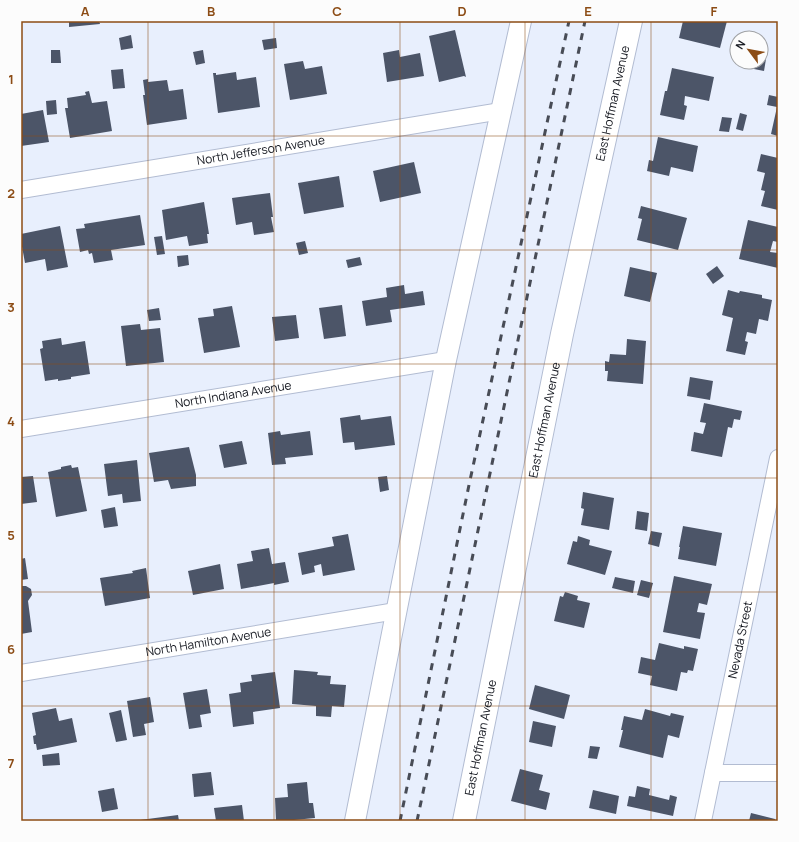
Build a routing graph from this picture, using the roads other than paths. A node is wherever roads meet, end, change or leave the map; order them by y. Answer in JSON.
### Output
{"nodes":[{"id":1,"x":521,"y":21,"type":"edge"},
{"id":2,"x":631,"y":21,"type":"edge"},
{"id":3,"x":501,"y":111,"type":"junction"},
{"id":4,"x":21,"y":190,"type":"edge"},
{"id":5,"x":446,"y":360,"type":"junction"},
{"id":6,"x":21,"y":429,"type":"edge"},
{"id":7,"x":778,"y":458,"type":"edge"},
{"id":8,"x":396,"y":611,"type":"junction"},
{"id":9,"x":21,"y":672,"type":"edge"},
{"id":10,"x":713,"y":773,"type":"junction"},
{"id":11,"x":778,"y":773,"type":"edge"},
{"id":12,"x":355,"y":821,"type":"edge"},
{"id":13,"x":464,"y":821,"type":"edge"},
{"id":14,"x":703,"y":821,"type":"edge"}],
"edges":[{"from":1,"to":3,"type":"street"},
{"from":2,"to":13,"type":"main road","name":"East Hoffman Avenue"},
{"from":3,"to":4,"type":"street","name":"North Jefferson Avenue"},
{"from":3,"to":5,"type":"street"},
{"from":5,"to":6,"type":"street","name":"North Indiana Avenue"},
{"from":5,"to":8,"type":"street"},
{"from":7,"to":10,"type":"street","name":"Nevada Street"},
{"from":8,"to":9,"type":"street","name":"North Hamilton Avenue"},
{"from":8,"to":12,"type":"street"},
{"from":10,"to":11,"type":"street"},
{"from":10,"to":14,"type":"street","name":"Nevada Street"}]}
